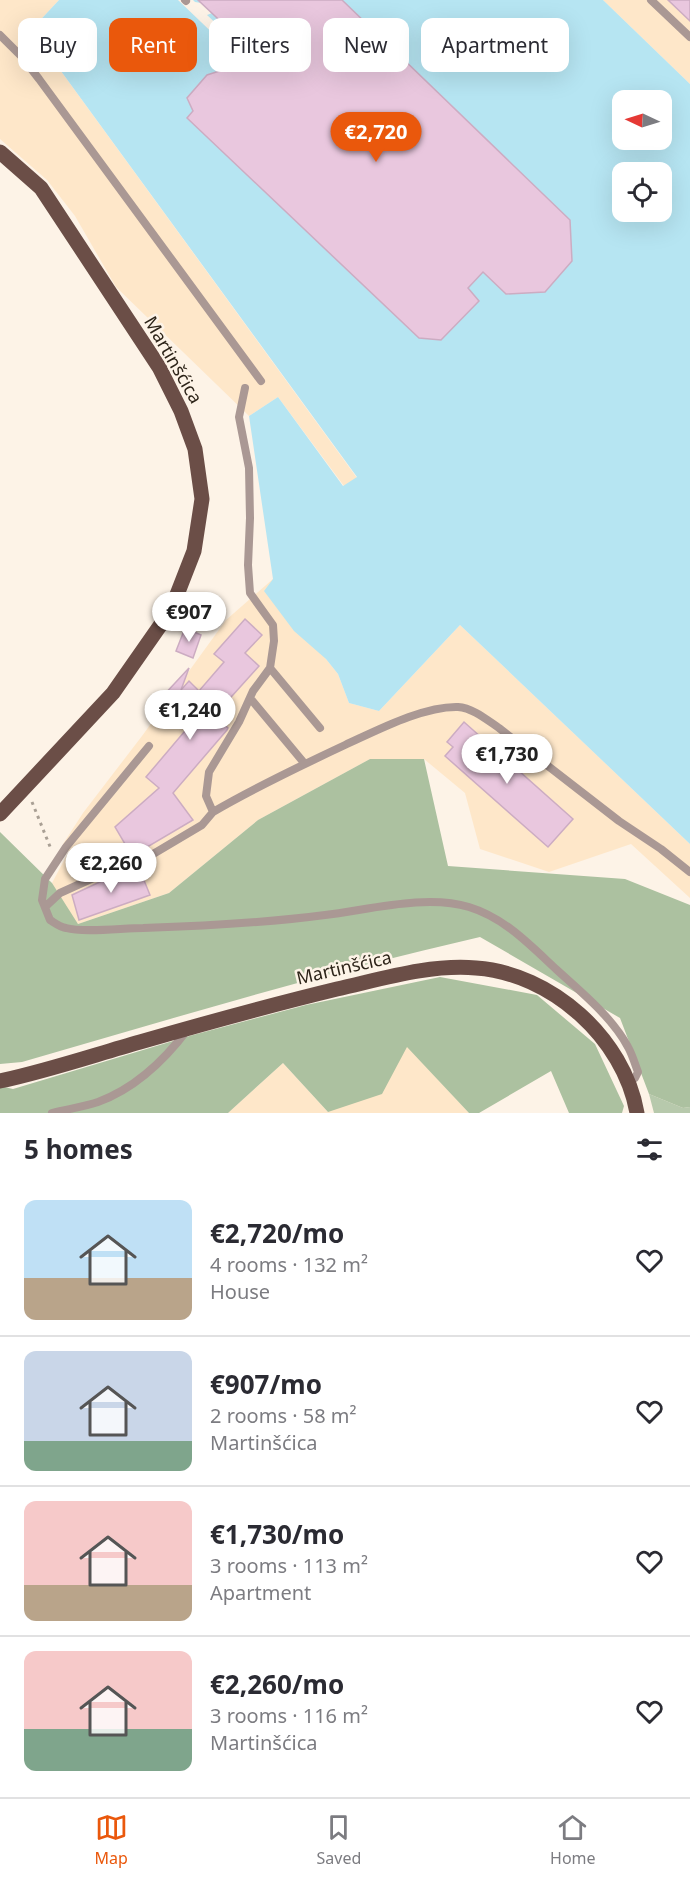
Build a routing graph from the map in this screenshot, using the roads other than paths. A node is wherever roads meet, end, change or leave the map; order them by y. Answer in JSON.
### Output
{"nodes":[{"id":1,"x":651,"y":0,"type":"edge"},
{"id":2,"x":0,"y":35,"type":"edge"},
{"id":3,"x":690,"y":37,"type":"edge"},
{"id":4,"x":0,"y":152,"type":"edge"},
{"id":5,"x":261,"y":381,"type":"dead end"},
{"id":6,"x":245,"y":388,"type":"dead end"},
{"id":7,"x":270,"y":668,"type":"junction"},
{"id":8,"x":250,"y":698,"type":"junction"},
{"id":9,"x":321,"y":728,"type":"dead end"},
{"id":10,"x":149,"y":746,"type":"dead end"},
{"id":11,"x":305,"y":764,"type":"junction"},
{"id":12,"x":213,"y":812,"type":"junction"},
{"id":13,"x":0,"y":814,"type":"edge"},
{"id":14,"x":690,"y":872,"type":"edge"},
{"id":15,"x":45,"y":907,"type":"junction"},
{"id":16,"x":190,"y":1028,"type":"junction"},
{"id":17,"x":0,"y":1081,"type":"edge"},
{"id":18,"x":628,"y":1081,"type":"junction"},
{"id":19,"x":52,"y":1113,"type":"edge"},
{"id":20,"x":637,"y":1113,"type":"edge"}],
"edges":[{"from":1,"to":3,"type":"lane"},
{"from":2,"to":5,"type":"lane"},
{"from":4,"to":13,"type":"main road","name":"Martinšćica"},
{"from":6,"to":7,"type":"lane"},
{"from":7,"to":8,"type":"lane"},
{"from":7,"to":9,"type":"lane"},
{"from":8,"to":11,"type":"lane"},
{"from":8,"to":12,"type":"lane"},
{"from":10,"to":15,"type":"lane"},
{"from":11,"to":12,"type":"lane"},
{"from":11,"to":14,"type":"lane"},
{"from":12,"to":15,"type":"lane"},
{"from":15,"to":18,"type":"lane"},
{"from":16,"to":17,"type":"main road","name":"Martinšćica"},
{"from":16,"to":18,"type":"main road","name":"Martinšćica"},
{"from":16,"to":19,"type":"lane"},
{"from":18,"to":20,"type":"main road","name":"Martinšćica"}]}
